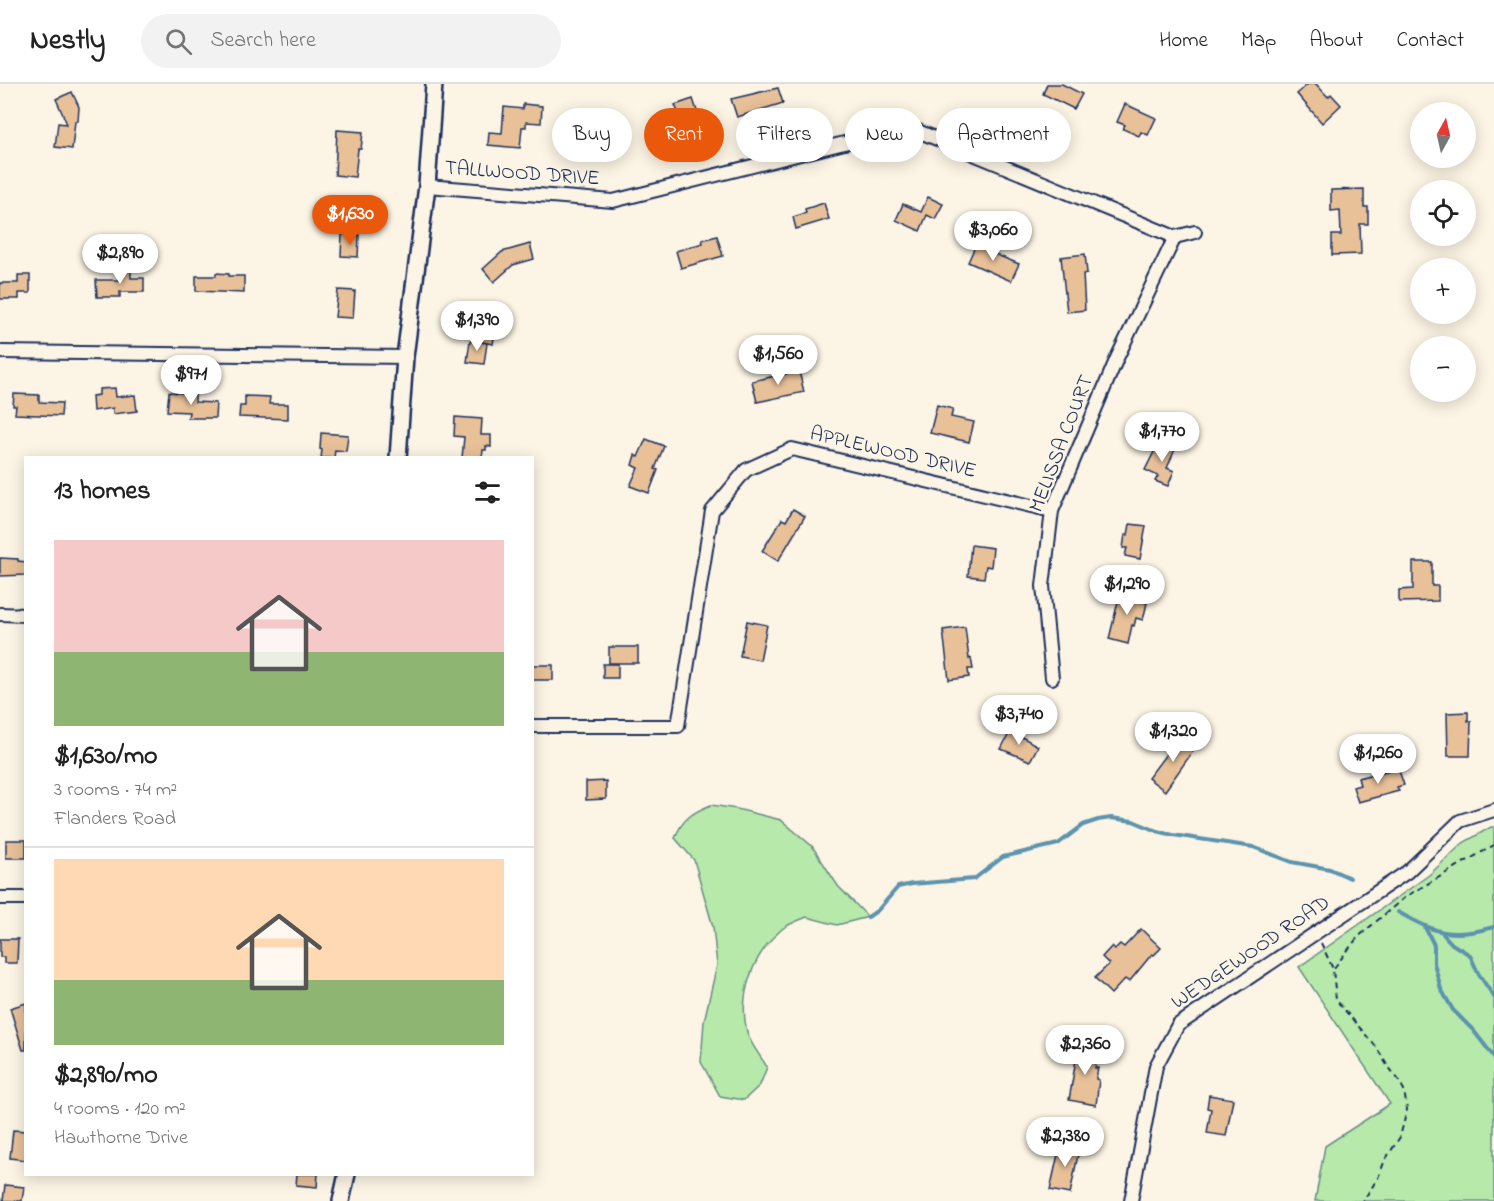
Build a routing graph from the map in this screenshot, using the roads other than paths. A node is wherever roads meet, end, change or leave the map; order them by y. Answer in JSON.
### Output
{"nodes":[{"id":1,"x":434,"y":84,"type":"edge"},
{"id":2,"x":427,"y":186,"type":"junction"},
{"id":3,"x":1195,"y":232,"type":"dead end"},
{"id":4,"x":1175,"y":237,"type":"junction"},
{"id":5,"x":0,"y":352,"type":"edge"},
{"id":6,"x":405,"y":357,"type":"junction"},
{"id":7,"x":398,"y":456,"type":"edge"},
{"id":8,"x":1052,"y":511,"type":"junction"},
{"id":9,"x":0,"y":614,"type":"edge"},
{"id":10,"x":24,"y":615,"type":"edge"},
{"id":11,"x":1052,"y":678,"type":"dead end"},
{"id":12,"x":534,"y":726,"type":"edge"},
{"id":13,"x":1494,"y":810,"type":"edge"},
{"id":14,"x":0,"y":898,"type":"edge"},
{"id":15,"x":24,"y":898,"type":"edge"},
{"id":16,"x":347,"y":1176,"type":"edge"},
{"id":17,"x":341,"y":1201,"type":"edge"},
{"id":18,"x":1131,"y":1201,"type":"edge"}],
"edges":[{"from":1,"to":2,"type":"street"},
{"from":2,"to":4,"type":"street","name":"TALLWOOD DRIVE"},
{"from":2,"to":6,"type":"street"},
{"from":3,"to":4,"type":"street"},
{"from":4,"to":8,"type":"street","name":"MELISSA COURT"},
{"from":5,"to":6,"type":"street"},
{"from":6,"to":7,"type":"street"},
{"from":8,"to":11,"type":"street","name":"MELISSA COURT"},
{"from":8,"to":12,"type":"street","name":"APPLEWOOD DRIVE"},
{"from":9,"to":10,"type":"street"},
{"from":13,"to":18,"type":"street","name":"WEDGEWOOD ROAD"},
{"from":14,"to":15,"type":"street"},
{"from":16,"to":17,"type":"street"}]}
